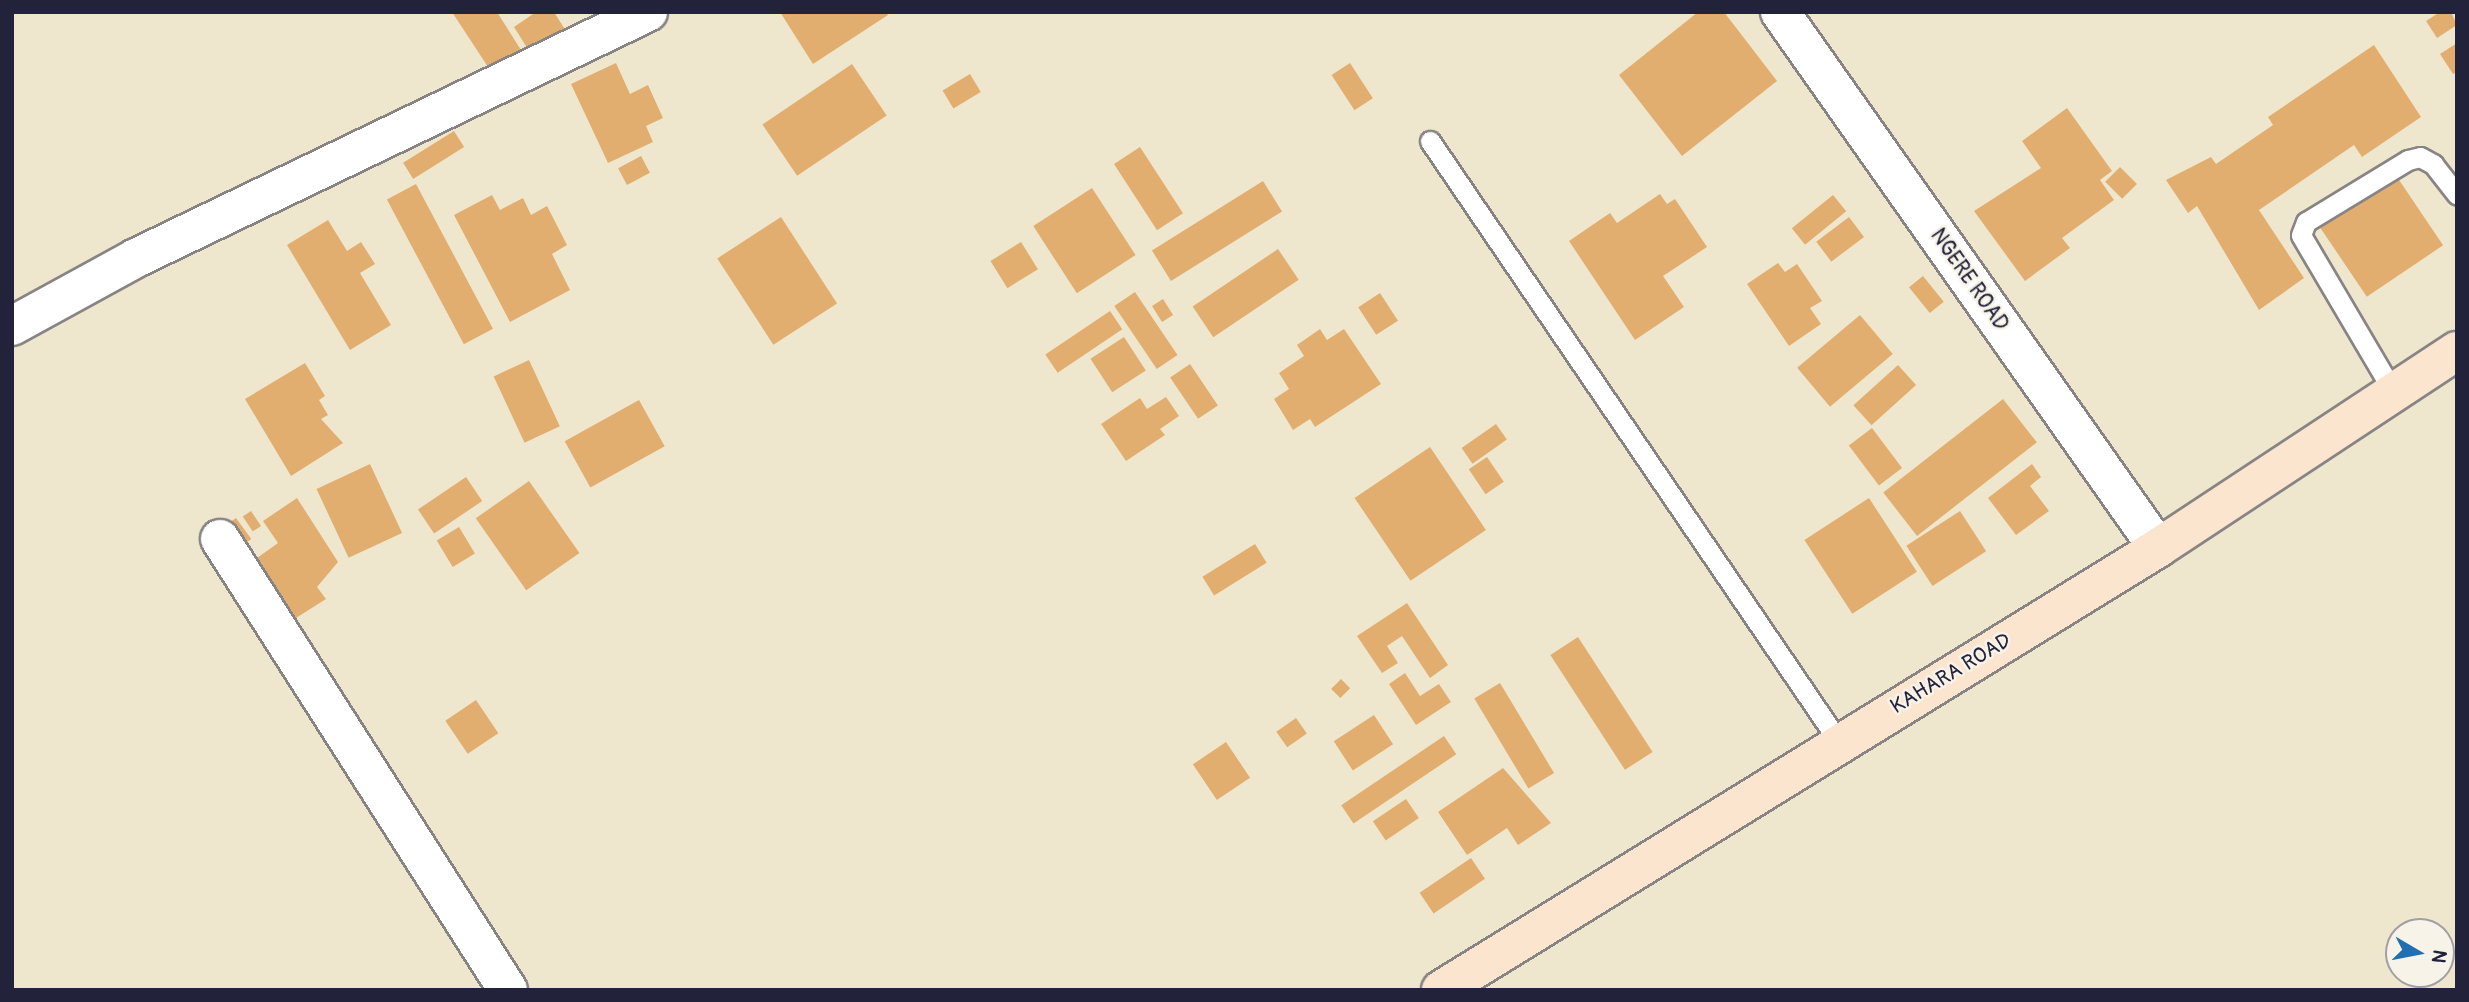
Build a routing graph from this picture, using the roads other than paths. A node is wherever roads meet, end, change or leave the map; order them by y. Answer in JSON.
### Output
{"nodes":[{"id":1,"x":648,"y":12,"type":"edge"},
{"id":2,"x":1780,"y":12,"type":"edge"},
{"id":3,"x":1430,"y":141,"type":"dead end"},
{"id":4,"x":2457,"y":195,"type":"edge"},
{"id":5,"x":12,"y":326,"type":"edge"},
{"id":6,"x":2457,"y":351,"type":"edge"},
{"id":7,"x":2394,"y":393,"type":"junction"},
{"id":8,"x":220,"y":539,"type":"dead end"},
{"id":9,"x":2158,"y":548,"type":"junction"},
{"id":10,"x":1839,"y":743,"type":"junction"},
{"id":11,"x":508,"y":990,"type":"edge"},
{"id":12,"x":1441,"y":990,"type":"edge"}],
"edges":[{"from":1,"to":5,"type":"street"},
{"from":2,"to":9,"type":"street","name":"NGERE ROAD"},
{"from":3,"to":10,"type":"lane"},
{"from":4,"to":7,"type":"lane"},
{"from":6,"to":7,"type":"street","name":"KAHARA ROAD"},
{"from":7,"to":9,"type":"street","name":"KAHARA ROAD"},
{"from":8,"to":11,"type":"street"},
{"from":9,"to":10,"type":"street","name":"KAHARA ROAD"},
{"from":10,"to":12,"type":"street","name":"KAHARA ROAD"}]}
